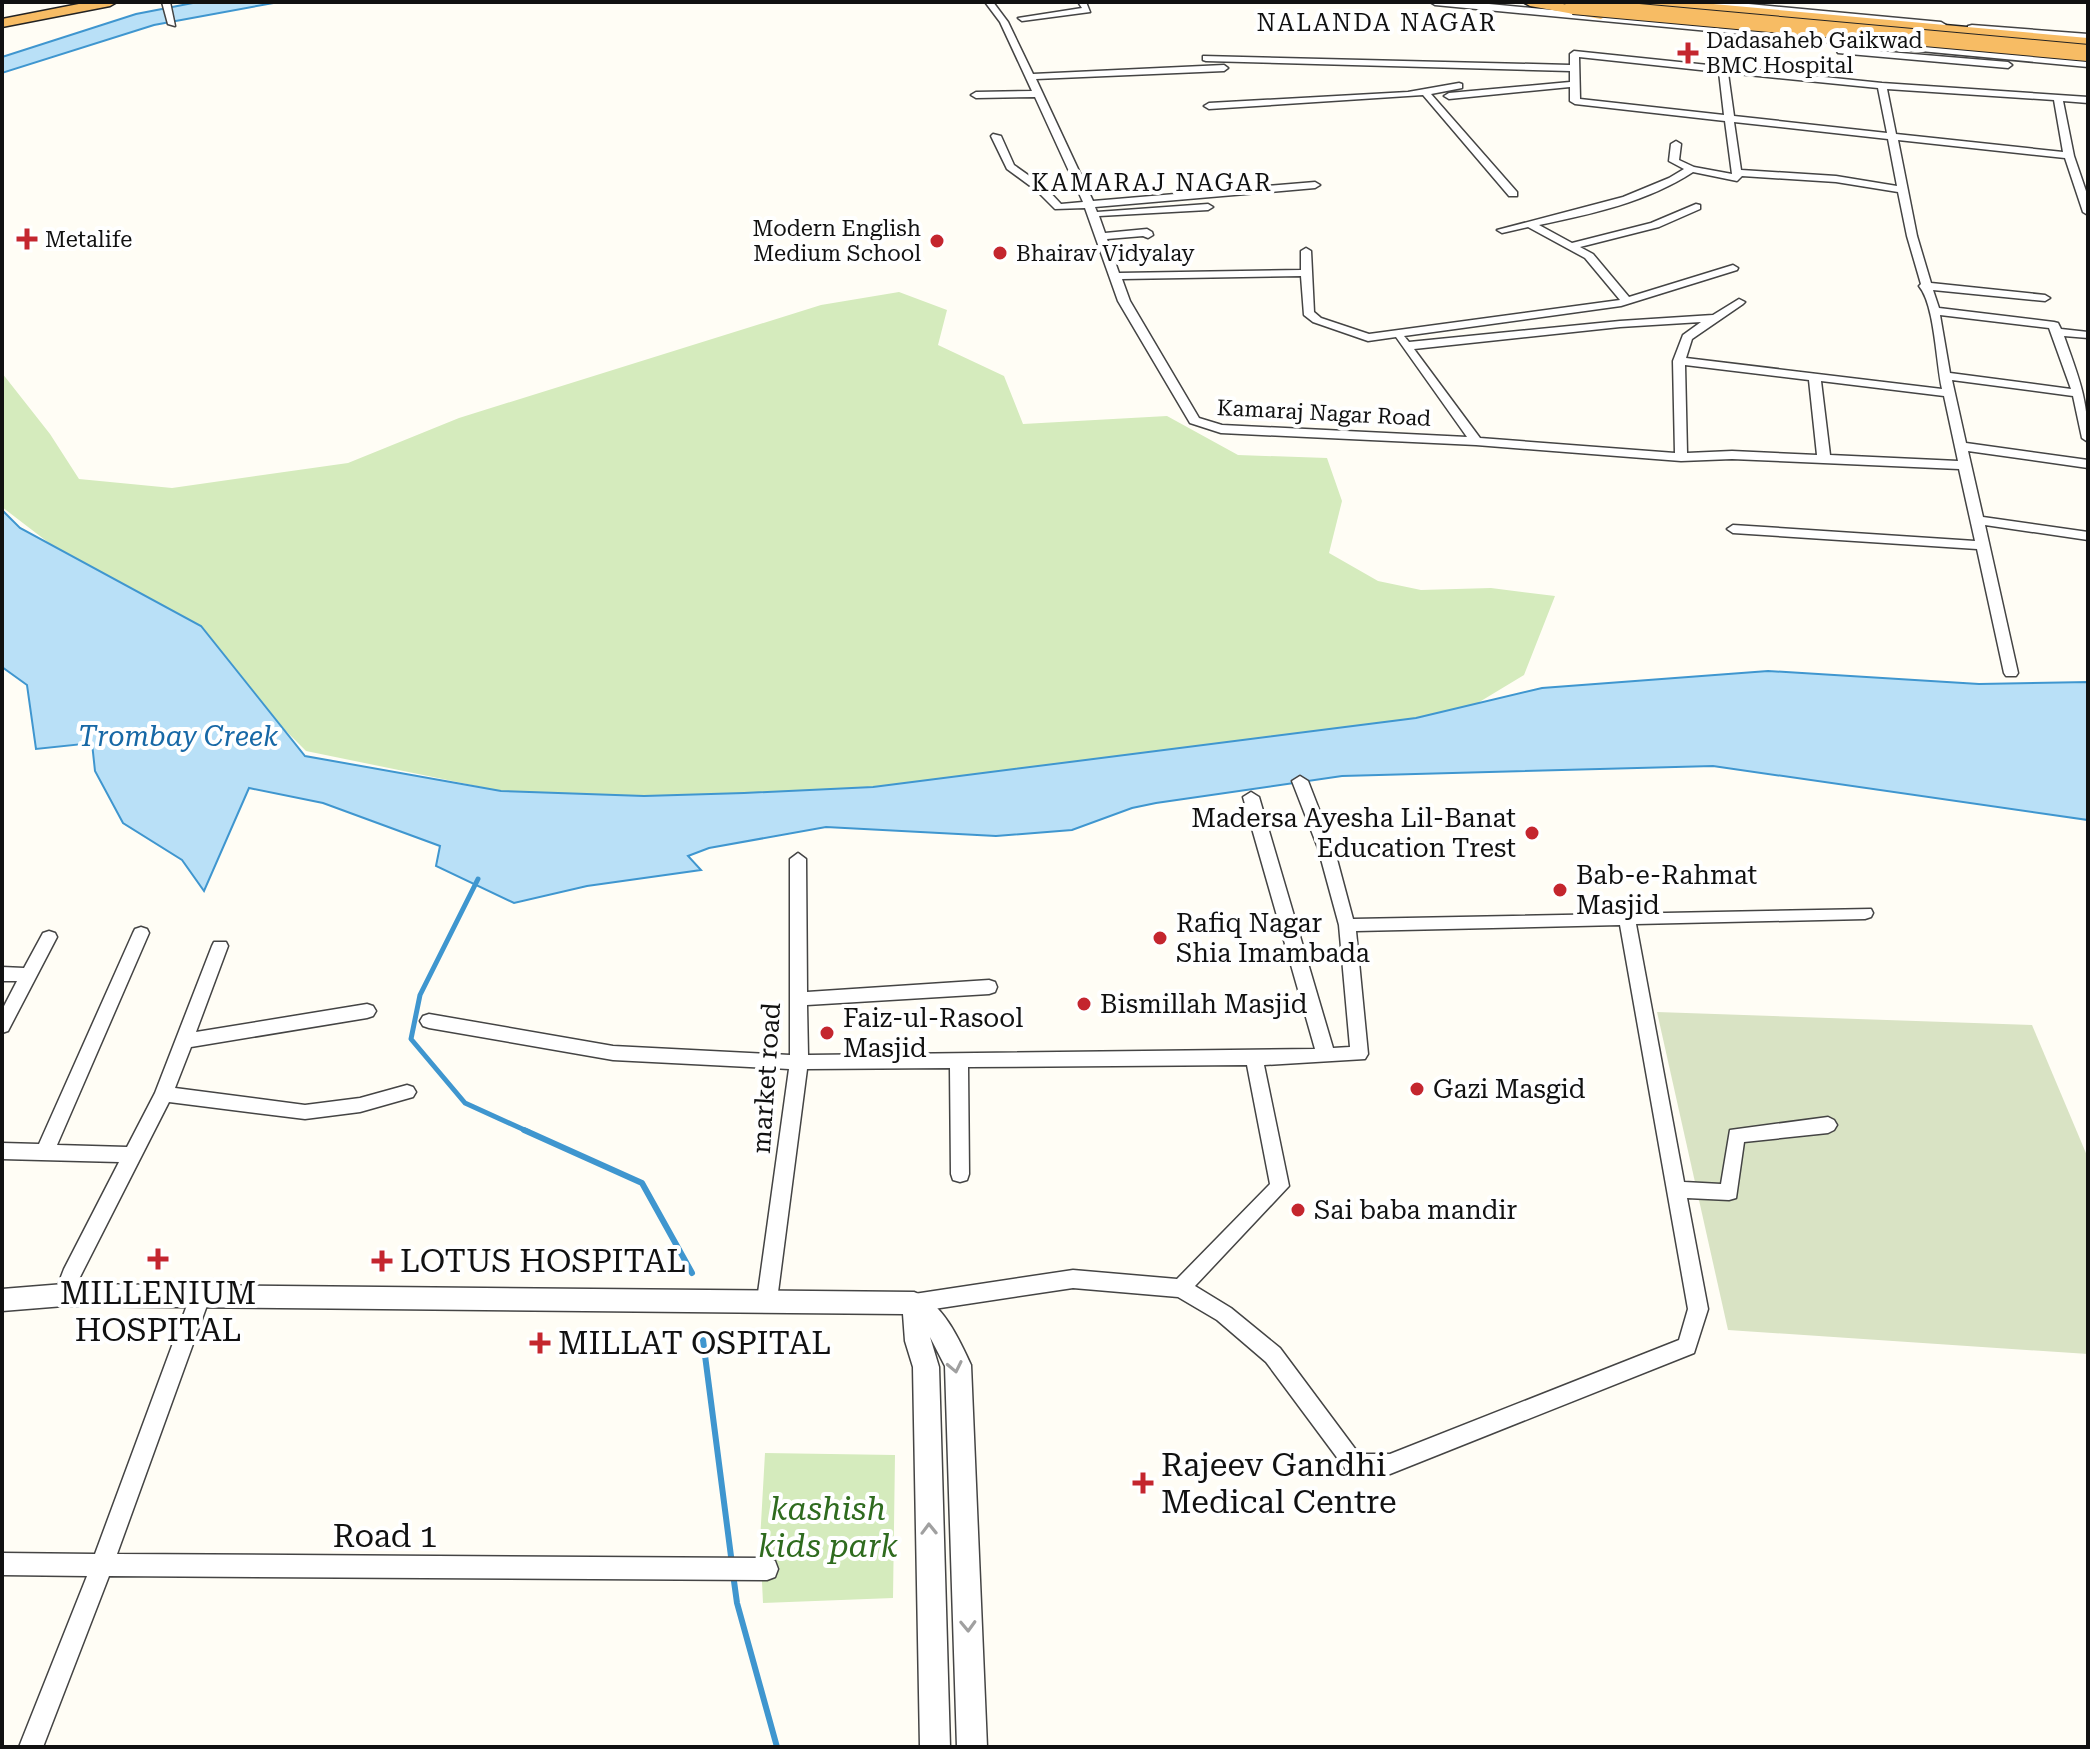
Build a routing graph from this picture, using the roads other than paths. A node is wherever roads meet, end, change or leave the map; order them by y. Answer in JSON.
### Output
{"nodes":[{"id":1,"x":60,"y":2,"type":"edge"},
{"id":2,"x":110,"y":2,"type":"edge"},
{"id":3,"x":989,"y":2,"type":"edge"},
{"id":4,"x":1082,"y":2,"type":"edge"},
{"id":5,"x":1435,"y":2,"type":"edge"},
{"id":6,"x":1528,"y":2,"type":"edge"},
{"id":7,"x":1605,"y":2,"type":"edge"},
{"id":8,"x":1645,"y":2,"type":"edge"},
{"id":9,"x":1694,"y":2,"type":"edge"},
{"id":10,"x":166,"y":3,"type":"edge"},
{"id":11,"x":2,"y":13,"type":"edge"},
{"id":12,"x":1022,"y":18,"type":"dead end"},
{"id":13,"x":2,"y":23,"type":"edge"},
{"id":14,"x":172,"y":23,"type":"dead end"},
{"id":15,"x":1995,"y":32,"type":"junction"},
{"id":16,"x":2088,"y":42,"type":"edge"},
{"id":17,"x":1841,"y":51,"type":"dead end"},
{"id":18,"x":2088,"y":53,"type":"edge"},
{"id":19,"x":1206,"y":58,"type":"dead end"},
{"id":20,"x":2088,"y":62,"type":"edge"},
{"id":21,"x":1329,"y":67,"type":"dead end"},
{"id":22,"x":1526,"y":67,"type":"junction"},
{"id":23,"x":1224,"y":68,"type":"dead end"},
{"id":24,"x":1574,"y":68,"type":"junction"},
{"id":25,"x":1723,"y":69,"type":"junction"},
{"id":26,"x":2011,"y":71,"type":"junction"},
{"id":27,"x":1031,"y":77,"type":"junction"},
{"id":28,"x":1574,"y":84,"type":"junction"},
{"id":29,"x":1459,"y":86,"type":"dead end"},
{"id":30,"x":1882,"y":86,"type":"junction"},
{"id":31,"x":1038,"y":94,"type":"junction"},
{"id":32,"x":976,"y":95,"type":"dead end"},
{"id":33,"x":1428,"y":95,"type":"junction"},
{"id":34,"x":2058,"y":98,"type":"junction"},
{"id":35,"x":2088,"y":100,"type":"edge"},
{"id":36,"x":1209,"y":106,"type":"dead end"},
{"id":37,"x":1729,"y":119,"type":"junction"},
{"id":38,"x":996,"y":136,"type":"dead end"},
{"id":39,"x":1894,"y":136,"type":"junction"},
{"id":40,"x":1676,"y":144,"type":"dead end"},
{"id":41,"x":2069,"y":156,"type":"junction"},
{"id":42,"x":1691,"y":169,"type":"junction"},
{"id":43,"x":1737,"y":173,"type":"junction"},
{"id":44,"x":1315,"y":185,"type":"dead end"},
{"id":45,"x":1904,"y":190,"type":"junction"},
{"id":46,"x":1513,"y":194,"type":"dead end"},
{"id":47,"x":1208,"y":207,"type":"dead end"},
{"id":48,"x":1696,"y":207,"type":"dead end"},
{"id":49,"x":1090,"y":209,"type":"junction"},
{"id":50,"x":2088,"y":212,"type":"edge"},
{"id":51,"x":1529,"y":224,"type":"junction"},
{"id":52,"x":1502,"y":230,"type":"dead end"},
{"id":53,"x":1148,"y":235,"type":"dead end"},
{"id":54,"x":1099,"y":237,"type":"junction"},
{"id":55,"x":1571,"y":246,"type":"junction"},
{"id":56,"x":1306,"y":251,"type":"dead end"},
{"id":57,"x":1733,"y":268,"type":"dead end"},
{"id":58,"x":1306,"y":273,"type":"junction"},
{"id":59,"x":1118,"y":276,"type":"junction"},
{"id":60,"x":1924,"y":286,"type":"junction"},
{"id":61,"x":2045,"y":298,"type":"dead end"},
{"id":62,"x":1627,"y":301,"type":"junction"},
{"id":63,"x":1739,"y":302,"type":"dead end"},
{"id":64,"x":1934,"y":311,"type":"junction"},
{"id":65,"x":1716,"y":318,"type":"junction"},
{"id":66,"x":2056,"y":332,"type":"junction"},
{"id":67,"x":1398,"y":334,"type":"junction"},
{"id":68,"x":2088,"y":335,"type":"edge"},
{"id":69,"x":1406,"y":346,"type":"junction"},
{"id":70,"x":1679,"y":361,"type":"junction"},
{"id":71,"x":1945,"y":376,"type":"junction"},
{"id":72,"x":1815,"y":377,"type":"junction"},
{"id":73,"x":1948,"y":393,"type":"junction"},
{"id":74,"x":2082,"y":399,"type":"edge"},
{"id":75,"x":2087,"y":430,"type":"edge"},
{"id":76,"x":1476,"y":441,"type":"junction"},
{"id":77,"x":1960,"y":446,"type":"junction"},
{"id":78,"x":1681,"y":457,"type":"junction"},
{"id":79,"x":1824,"y":459,"type":"junction"},
{"id":80,"x":2088,"y":464,"type":"edge"},
{"id":81,"x":1964,"y":465,"type":"junction"},
{"id":82,"x":1977,"y":520,"type":"junction"},
{"id":83,"x":1733,"y":529,"type":"dead end"},
{"id":84,"x":2088,"y":536,"type":"edge"},
{"id":85,"x":1982,"y":545,"type":"junction"},
{"id":86,"x":2011,"y":673,"type":"dead end"},
{"id":87,"x":1300,"y":781,"type":"dead end"},
{"id":88,"x":1251,"y":797,"type":"dead end"},
{"id":89,"x":798,"y":859,"type":"dead end"},
{"id":90,"x":1865,"y":913,"type":"dead end"},
{"id":91,"x":1627,"y":919,"type":"junction"},
{"id":92,"x":1347,"y":925,"type":"junction"},
{"id":93,"x":141,"y":933,"type":"dead end"},
{"id":94,"x":49,"y":937,"type":"dead end"},
{"id":95,"x":220,"y":946,"type":"dead end"},
{"id":96,"x":2,"y":974,"type":"edge"},
{"id":97,"x":27,"y":975,"type":"junction"},
{"id":98,"x":989,"y":987,"type":"dead end"},
{"id":99,"x":798,"y":999,"type":"junction"},
{"id":100,"x":367,"y":1011,"type":"dead end"},
{"id":101,"x":429,"y":1021,"type":"dead end"},
{"id":102,"x":2,"y":1026,"type":"edge"},
{"id":103,"x":184,"y":1041,"type":"junction"},
{"id":104,"x":1326,"y":1055,"type":"junction"},
{"id":105,"x":1254,"y":1058,"type":"junction"},
{"id":106,"x":959,"y":1060,"type":"junction"},
{"id":107,"x":799,"y":1062,"type":"junction"},
{"id":108,"x":407,"y":1092,"type":"dead end"},
{"id":109,"x":164,"y":1094,"type":"junction"},
{"id":110,"x":1828,"y":1125,"type":"dead end"},
{"id":111,"x":2,"y":1151,"type":"edge"},
{"id":112,"x":44,"y":1153,"type":"junction"},
{"id":113,"x":132,"y":1155,"type":"junction"},
{"id":114,"x":960,"y":1174,"type":"dead end"},
{"id":115,"x":1676,"y":1190,"type":"junction"},
{"id":116,"x":1181,"y":1288,"type":"junction"},
{"id":117,"x":64,"y":1295,"type":"junction"},
{"id":118,"x":200,"y":1297,"type":"junction"},
{"id":119,"x":2,"y":1300,"type":"edge"},
{"id":120,"x":767,"y":1300,"type":"junction"},
{"id":121,"x":914,"y":1303,"type":"junction"},
{"id":122,"x":2,"y":1564,"type":"edge"},
{"id":123,"x":101,"y":1567,"type":"junction"},
{"id":124,"x":767,"y":1569,"type":"dead end"},
{"id":125,"x":31,"y":1747,"type":"edge"},
{"id":126,"x":935,"y":1747,"type":"edge"},
{"id":127,"x":972,"y":1747,"type":"edge"}],
"edges":[{"from":1,"to":11,"type":"highway"},
{"from":2,"to":13,"type":"highway"},
{"from":3,"to":27,"type":"street","name":"Kamaraj Nagar Road"},
{"from":4,"to":12,"type":"street"},
{"from":5,"to":26,"type":"street"},
{"from":6,"to":18,"type":"highway","bridge":true},
{"from":6,"to":26,"type":"highway"},
{"from":7,"to":16,"type":"highway"},
{"from":8,"to":15,"type":"highway"},
{"from":9,"to":15,"type":"street"},
{"from":10,"to":14,"type":"street"},
{"from":15,"to":16,"type":"highway"},
{"from":15,"to":26,"type":"street"},
{"from":17,"to":26,"type":"street"},
{"from":19,"to":22,"type":"street"},
{"from":20,"to":26,"type":"highway"},
{"from":21,"to":22,"type":"street"},
{"from":22,"to":24,"type":"street"},
{"from":23,"to":27,"type":"street"},
{"from":24,"to":25,"type":"street"},
{"from":24,"to":28,"type":"street"},
{"from":25,"to":30,"type":"street"},
{"from":25,"to":37,"type":"street"},
{"from":26,"to":30,"type":"street"},
{"from":26,"to":34,"type":"street"},
{"from":27,"to":31,"type":"street","name":"Kamaraj Nagar Road"},
{"from":28,"to":33,"type":"street"},
{"from":28,"to":37,"type":"street"},
{"from":29,"to":33,"type":"street"},
{"from":30,"to":39,"type":"street"},
{"from":31,"to":32,"type":"street"},
{"from":31,"to":49,"type":"street","name":"Kamaraj Nagar Road"},
{"from":33,"to":36,"type":"street"},
{"from":33,"to":46,"type":"street"},
{"from":34,"to":35,"type":"street"},
{"from":34,"to":41,"type":"street"},
{"from":37,"to":39,"type":"street"},
{"from":37,"to":43,"type":"street"},
{"from":38,"to":49,"type":"street"},
{"from":39,"to":41,"type":"street"},
{"from":39,"to":45,"type":"street"},
{"from":40,"to":42,"type":"street"},
{"from":41,"to":50,"type":"street"},
{"from":42,"to":43,"type":"street"},
{"from":42,"to":51,"type":"street"},
{"from":43,"to":45,"type":"street"},
{"from":44,"to":49,"type":"street"},
{"from":45,"to":60,"type":"street"},
{"from":47,"to":49,"type":"street"},
{"from":48,"to":55,"type":"street"},
{"from":49,"to":54,"type":"street","name":"Kamaraj Nagar Road"},
{"from":51,"to":52,"type":"street"},
{"from":51,"to":55,"type":"street"},
{"from":53,"to":54,"type":"street"},
{"from":54,"to":59,"type":"street","name":"Kamaraj Nagar Road"},
{"from":55,"to":62,"type":"street"},
{"from":56,"to":58,"type":"street"},
{"from":57,"to":62,"type":"street"},
{"from":58,"to":59,"type":"street"},
{"from":58,"to":67,"type":"street"},
{"from":59,"to":76,"type":"street","name":"Kamaraj Nagar Road"},
{"from":60,"to":61,"type":"street"},
{"from":60,"to":64,"type":"street"},
{"from":62,"to":67,"type":"street"},
{"from":63,"to":65,"type":"street"},
{"from":64,"to":66,"type":"street"},
{"from":64,"to":71,"type":"street"},
{"from":65,"to":69,"type":"street"},
{"from":65,"to":70,"type":"street"},
{"from":66,"to":68,"type":"street"},
{"from":66,"to":74,"type":"street"},
{"from":67,"to":69,"type":"street"},
{"from":69,"to":76,"type":"street"},
{"from":70,"to":72,"type":"street"},
{"from":70,"to":78,"type":"street"},
{"from":71,"to":73,"type":"street"},
{"from":71,"to":74,"type":"street"},
{"from":72,"to":73,"type":"street"},
{"from":72,"to":79,"type":"street"},
{"from":73,"to":77,"type":"street"},
{"from":74,"to":75,"type":"street"},
{"from":76,"to":78,"type":"street","name":"Kamaraj Nagar Road"},
{"from":77,"to":80,"type":"street"},
{"from":77,"to":81,"type":"street"},
{"from":78,"to":79,"type":"street","name":"Kamaraj Nagar Road"},
{"from":79,"to":81,"type":"street","name":"Kamaraj Nagar Road"},
{"from":81,"to":82,"type":"street"},
{"from":82,"to":84,"type":"street"},
{"from":82,"to":85,"type":"street"},
{"from":83,"to":85,"type":"street"},
{"from":85,"to":86,"type":"street"},
{"from":87,"to":92,"type":"street"},
{"from":88,"to":104,"type":"street"},
{"from":89,"to":99,"type":"street","name":"market road"},
{"from":90,"to":91,"type":"street"},
{"from":91,"to":92,"type":"street"},
{"from":91,"to":115,"type":"street"},
{"from":92,"to":104,"type":"street"},
{"from":93,"to":112,"type":"street"},
{"from":94,"to":97,"type":"street"},
{"from":95,"to":103,"type":"street"},
{"from":96,"to":97,"type":"street"},
{"from":97,"to":102,"type":"street"},
{"from":98,"to":99,"type":"street"},
{"from":99,"to":107,"type":"street","name":"market road"},
{"from":100,"to":103,"type":"street"},
{"from":101,"to":107,"type":"street"},
{"from":103,"to":109,"type":"street"},
{"from":104,"to":105,"type":"street"},
{"from":105,"to":106,"type":"street"},
{"from":105,"to":116,"type":"street"},
{"from":106,"to":107,"type":"street"},
{"from":106,"to":114,"type":"street"},
{"from":107,"to":120,"type":"street","name":"market road"},
{"from":108,"to":109,"type":"street"},
{"from":109,"to":113,"type":"street"},
{"from":110,"to":115,"type":"street"},
{"from":111,"to":112,"type":"street"},
{"from":112,"to":113,"type":"street"},
{"from":113,"to":117,"type":"street"},
{"from":115,"to":116,"type":"street"},
{"from":116,"to":121,"type":"street"},
{"from":117,"to":118,"type":"street"},
{"from":117,"to":119,"type":"street"},
{"from":118,"to":120,"type":"street"},
{"from":118,"to":123,"type":"street"},
{"from":120,"to":121,"type":"street"},
{"from":126,"to":121,"type":"street","one_way":true},
{"from":121,"to":127,"type":"street","one_way":true},
{"from":122,"to":123,"type":"street","name":"Road 1"},
{"from":123,"to":124,"type":"street","name":"Road 1"},
{"from":123,"to":125,"type":"street"}]}
